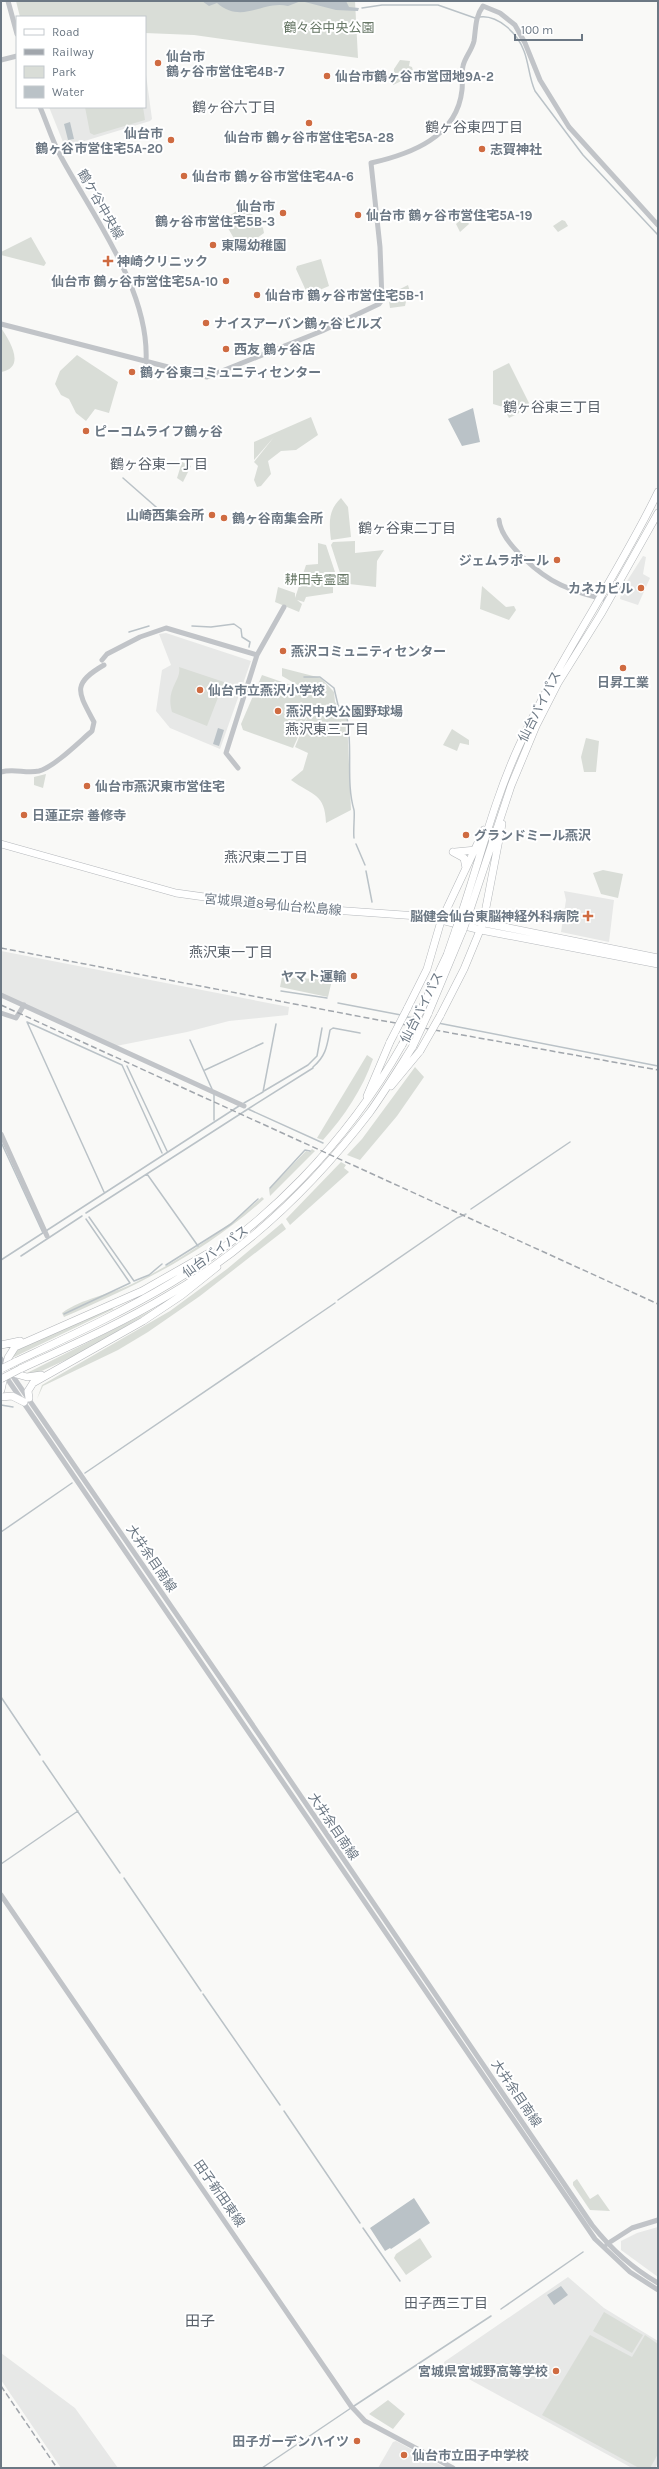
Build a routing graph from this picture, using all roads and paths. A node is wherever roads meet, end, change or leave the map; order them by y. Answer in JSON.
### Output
{"nodes":[{"id":1,"x":8,"y":1,"type":"edge"},
{"id":2,"x":16,"y":30,"type":"edge"},
{"id":3,"x":16,"y":56,"type":"edge"},
{"id":4,"x":1,"y":60,"type":"edge"},
{"id":5,"x":40,"y":108,"type":"edge"},
{"id":6,"x":658,"y":225,"type":"edge"},
{"id":7,"x":1,"y":324,"type":"edge"},
{"id":8,"x":146,"y":362,"type":"junction"},
{"id":9,"x":658,"y":492,"type":"edge"},
{"id":10,"x":658,"y":513,"type":"edge"},
{"id":11,"x":499,"y":520,"type":"dead end"},
{"id":12,"x":600,"y":598,"type":"junction"},
{"id":13,"x":609,"y":600,"type":"junction"},
{"id":14,"x":284,"y":607,"type":"dead end"},
{"id":15,"x":257,"y":655,"type":"junction"},
{"id":16,"x":238,"y":768,"type":"dead end"},
{"id":17,"x":1,"y":772,"type":"edge"},
{"id":18,"x":498,"y":801,"type":"junction"},
{"id":19,"x":505,"y":804,"type":"junction"},
{"id":20,"x":1,"y":844,"type":"edge"},
{"id":21,"x":476,"y":850,"type":"junction"},
{"id":22,"x":466,"y":870,"type":"junction"},
{"id":23,"x":465,"y":915,"type":"junction"},
{"id":24,"x":443,"y":918,"type":"junction"},
{"id":25,"x":483,"y":923,"type":"junction"},
{"id":26,"x":460,"y":930,"type":"junction"},
{"id":27,"x":481,"y":930,"type":"junction"},
{"id":28,"x":658,"y":958,"type":"edge"},
{"id":29,"x":658,"y":964,"type":"edge"},
{"id":30,"x":1,"y":995,"type":"edge"},
{"id":31,"x":24,"y":1006,"type":"junction"},
{"id":32,"x":1,"y":1013,"type":"edge"},
{"id":33,"x":243,"y":1105,"type":"dead end"},
{"id":34,"x":363,"y":1105,"type":"junction"},
{"id":35,"x":371,"y":1111,"type":"junction"},
{"id":36,"x":1,"y":1134,"type":"edge"},
{"id":37,"x":45,"y":1233,"type":"dead end"},
{"id":38,"x":225,"y":1245,"type":"junction"},
{"id":39,"x":232,"y":1253,"type":"junction"},
{"id":40,"x":40,"y":1335,"type":"junction"},
{"id":41,"x":1,"y":1345,"type":"edge"},
{"id":42,"x":1,"y":1359,"type":"edge"},
{"id":43,"x":4,"y":1371,"type":"edge"},
{"id":44,"x":48,"y":1373,"type":"junction"},
{"id":45,"x":1,"y":1390,"type":"edge"},
{"id":46,"x":1,"y":1397,"type":"edge"},
{"id":47,"x":26,"y":1400,"type":"junction"},
{"id":48,"x":1,"y":1894,"type":"edge"},
{"id":49,"x":658,"y":2220,"type":"edge"},
{"id":50,"x":607,"y":2244,"type":"junction"},
{"id":51,"x":658,"y":2283,"type":"edge"},
{"id":52,"x":658,"y":2290,"type":"edge"},
{"id":53,"x":453,"y":2468,"type":"edge"}],
"edges":[{"from":1,"to":2,"type":"street"},
{"from":3,"to":4,"type":"street"},
{"from":5,"to":8,"type":"street","name":"鶴ケ谷中央線"},
{"from":6,"to":8,"type":"street"},
{"from":7,"to":8,"type":"street"},
{"from":9,"to":12,"type":"main road","name":"仙台バイパス"},
{"from":10,"to":13,"type":"main road","name":"仙台バイパス"},
{"from":11,"to":12,"type":"street"},
{"from":12,"to":13,"type":"street"},
{"from":12,"to":18,"type":"main road","name":"仙台バイパス"},
{"from":13,"to":19,"type":"main road","name":"仙台バイパス"},
{"from":14,"to":15,"type":"street"},
{"from":15,"to":16,"type":"street"},
{"from":15,"to":17,"type":"street"},
{"from":18,"to":21,"type":"main road"},
{"from":18,"to":23,"type":"main road","name":"仙台バイパス"},
{"from":19,"to":23,"type":"main road","name":"仙台バイパス"},
{"from":19,"to":25,"type":"main road"},
{"from":20,"to":24,"type":"main road","name":"宮城県道8号仙台松島線"},
{"from":21,"to":22,"type":"main road"},
{"from":21,"to":22,"type":"main road"},
{"from":22,"to":24,"type":"main road"},
{"from":23,"to":26,"type":"main road","name":"仙台バイパス","bridge":true},
{"from":24,"to":25,"type":"main road","name":"宮城県道8号仙台松島線"},
{"from":24,"to":27,"type":"main road","name":"宮城県道8号仙台松島線"},
{"from":24,"to":34,"type":"main road","bridge":true},
{"from":25,"to":27,"type":"main road"},
{"from":25,"to":28,"type":"main road","name":"宮城県道8号仙台松島線"},
{"from":26,"to":34,"type":"main road","name":"仙台バイパス","bridge":true},
{"from":26,"to":35,"type":"main road","name":"仙台バイパス","bridge":true},
{"from":27,"to":29,"type":"main road","name":"宮城県道8号仙台松島線"},
{"from":27,"to":35,"type":"main road","bridge":true},
{"from":30,"to":31,"type":"street"},
{"from":31,"to":32,"type":"street"},
{"from":31,"to":33,"type":"street"},
{"from":34,"to":38,"type":"main road","name":"仙台バイパス"},
{"from":35,"to":39,"type":"main road","name":"仙台バイパス"},
{"from":36,"to":37,"type":"street"},
{"from":38,"to":40,"type":"main road"},
{"from":38,"to":43,"type":"main road","name":"仙台バイパス","bridge":true},
{"from":39,"to":43,"type":"main road","name":"仙台バイパス","bridge":true},
{"from":39,"to":44,"type":"main road"},
{"from":40,"to":41,"type":"main road"},
{"from":40,"to":43,"type":"main road"},
{"from":42,"to":43,"type":"street"},
{"from":43,"to":44,"type":"main road"},
{"from":43,"to":45,"type":"main road"},
{"from":43,"to":47,"type":"street"},
{"from":44,"to":47,"type":"main road"},
{"from":46,"to":47,"type":"main road"},
{"from":47,"to":50,"type":"street","name":"大井余目南線"},
{"from":47,"to":52,"type":"street"},
{"from":48,"to":53,"type":"street","name":"田子新田東線"},
{"from":49,"to":50,"type":"street"},
{"from":50,"to":51,"type":"street","name":"大井余目南線"}]}
